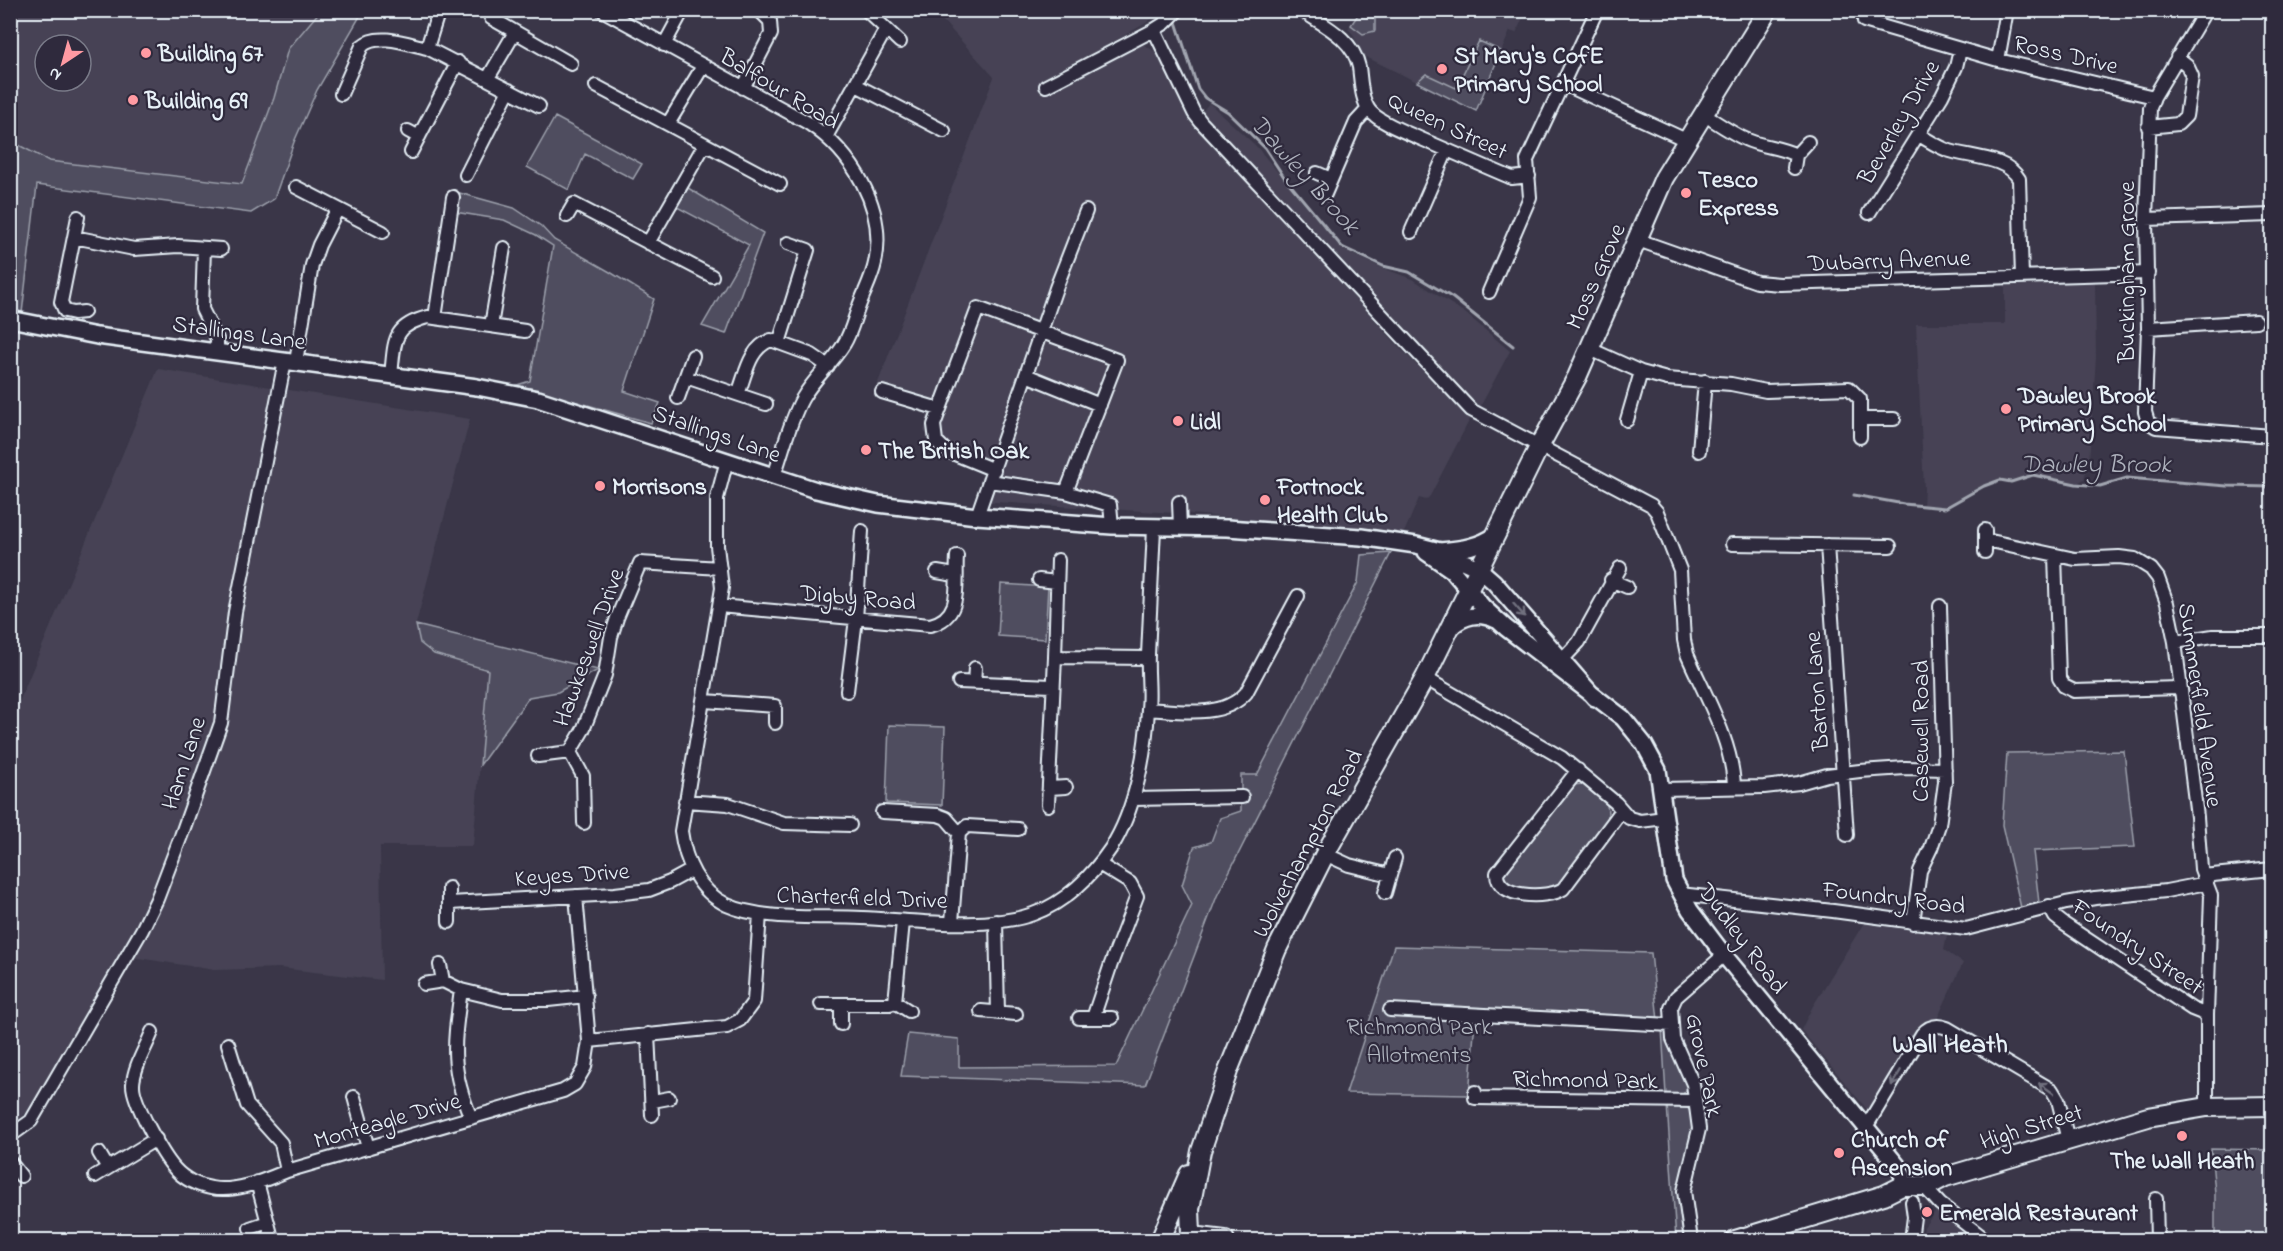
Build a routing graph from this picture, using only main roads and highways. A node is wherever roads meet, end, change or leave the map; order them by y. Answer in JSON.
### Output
{"nodes":[{"id":1,"x":1768,"y":11,"type":"edge"},
{"id":2,"x":10,"y":319,"type":"edge"},
{"id":3,"x":1497,"y":534,"type":"junction"},
{"id":4,"x":1416,"y":545,"type":"junction"},
{"id":5,"x":1440,"y":551,"type":"junction"},
{"id":6,"x":1479,"y":568,"type":"junction"},
{"id":7,"x":1469,"y":588,"type":"junction"},
{"id":8,"x":1496,"y":620,"type":"junction"},
{"id":9,"x":1451,"y":627,"type":"junction"},
{"id":10,"x":1595,"y":698,"type":"junction"},
{"id":11,"x":2272,"y":1106,"type":"edge"},
{"id":12,"x":1201,"y":1151,"type":"junction"},
{"id":13,"x":1902,"y":1186,"type":"junction"},
{"id":14,"x":1193,"y":1237,"type":"edge"},
{"id":15,"x":1161,"y":1238,"type":"edge"},
{"id":16,"x":1225,"y":1240,"type":"edge"},
{"id":17,"x":1735,"y":1240,"type":"edge"}],
"edges":[{"from":1,"to":3,"type":"highway","name":"Moss Grove"},
{"from":2,"to":4,"type":"main road","name":"Stallings Lane"},
{"from":3,"to":5,"type":"main road"},
{"from":3,"to":6,"type":"highway","name":"Moss Grove"},
{"from":4,"to":5,"type":"main road","name":"Stallings Lane"},
{"from":4,"to":7,"type":"main road","name":"Stallings Lane"},
{"from":5,"to":6,"type":"main road","name":"Stallings Lane"},
{"from":6,"to":7,"type":"highway","name":"Wolverhampton Road"},
{"from":6,"to":10,"type":"main road","name":"Dudley Road","one_way":true},
{"from":7,"to":8,"type":"main road","name":"Dudley Road"},
{"from":7,"to":9,"type":"highway","name":"Wolverhampton Road"},
{"from":8,"to":9,"type":"main road"},
{"from":8,"to":10,"type":"main road","name":"Dudley Road"},
{"from":9,"to":12,"type":"highway","name":"Wolverhampton Road"},
{"from":10,"to":13,"type":"main road","name":"Dudley Road"},
{"from":11,"to":13,"type":"highway","name":"High Street"},
{"from":12,"to":14,"type":"highway","name":"Wolverhampton Road"},
{"from":12,"to":15,"type":"highway","name":"Wolverhampton Road"},
{"from":13,"to":17,"type":"highway","name":"High Street"},
{"from":14,"to":15,"type":"highway"},
{"from":14,"to":16,"type":"highway"}]}
